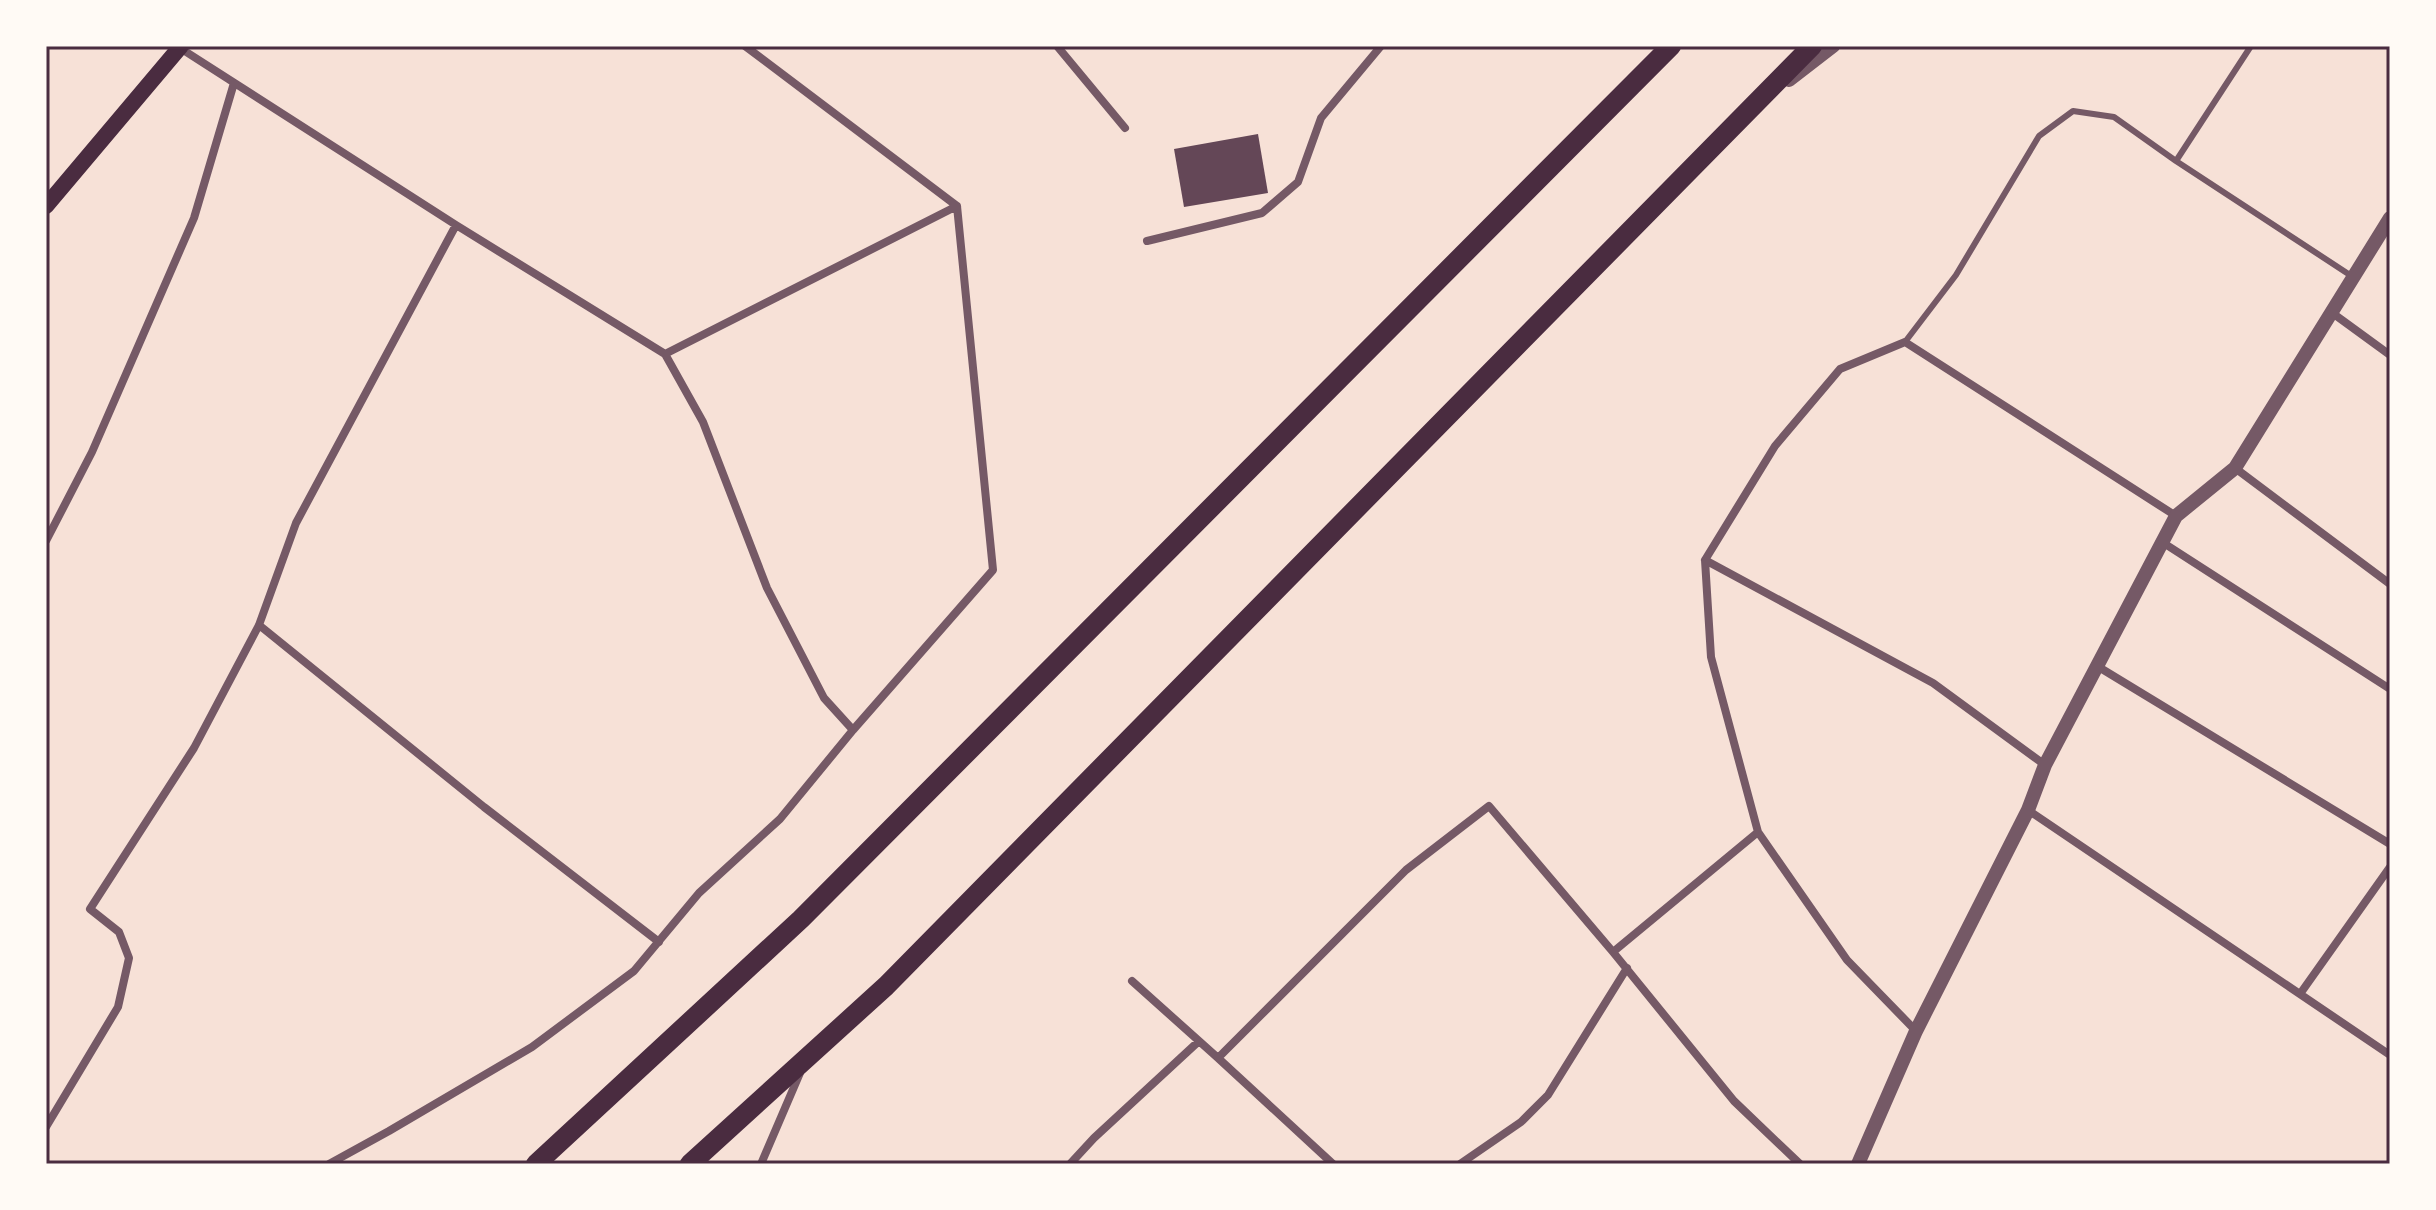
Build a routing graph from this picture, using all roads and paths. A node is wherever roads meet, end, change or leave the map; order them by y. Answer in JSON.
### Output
{"nodes":[{"id":1,"x":745,"y":46,"type":"edge"},
{"id":2,"x":1057,"y":46,"type":"edge"},
{"id":3,"x":1381,"y":46,"type":"edge"},
{"id":4,"x":1671,"y":46,"type":"edge"},
{"id":5,"x":1812,"y":46,"type":"edge"},
{"id":6,"x":1833,"y":46,"type":"edge"},
{"id":7,"x":2251,"y":46,"type":"edge"},
{"id":8,"x":181,"y":47,"type":"edge"},
{"id":9,"x":234,"y":83,"type":"junction"},
{"id":10,"x":1742,"y":117,"type":"junction"},
{"id":11,"x":1125,"y":128,"type":"dead end"},
{"id":12,"x":2176,"y":161,"type":"junction"},
{"id":13,"x":46,"y":206,"type":"edge"},
{"id":14,"x":957,"y":206,"type":"junction"},
{"id":15,"x":2390,"y":218,"type":"edge"},
{"id":16,"x":456,"y":225,"type":"junction"},
{"id":17,"x":1147,"y":241,"type":"dead end"},
{"id":18,"x":2353,"y":277,"type":"junction"},
{"id":19,"x":2331,"y":312,"type":"junction"},
{"id":20,"x":1905,"y":342,"type":"junction"},
{"id":21,"x":665,"y":354,"type":"junction"},
{"id":22,"x":2390,"y":355,"type":"edge"},
{"id":23,"x":2235,"y":468,"type":"junction"},
{"id":24,"x":2176,"y":516,"type":"junction"},
{"id":25,"x":46,"y":541,"type":"edge"},
{"id":26,"x":2162,"y":542,"type":"junction"},
{"id":27,"x":1705,"y":560,"type":"junction"},
{"id":28,"x":2390,"y":584,"type":"edge"},
{"id":29,"x":259,"y":625,"type":"junction"},
{"id":30,"x":2097,"y":666,"type":"junction"},
{"id":31,"x":2390,"y":689,"type":"edge"},
{"id":32,"x":853,"y":730,"type":"junction"},
{"id":33,"x":2045,"y":765,"type":"junction"},
{"id":34,"x":2028,"y":810,"type":"junction"},
{"id":35,"x":1758,"y":832,"type":"junction"},
{"id":36,"x":2390,"y":844,"type":"edge"},
{"id":37,"x":2390,"y":867,"type":"edge"},
{"id":38,"x":659,"y":942,"type":"junction"},
{"id":39,"x":1613,"y":952,"type":"junction"},
{"id":40,"x":1627,"y":968,"type":"junction"},
{"id":41,"x":1132,"y":981,"type":"dead end"},
{"id":42,"x":2300,"y":994,"type":"junction"},
{"id":43,"x":1916,"y":1031,"type":"junction"},
{"id":44,"x":1199,"y":1041,"type":"junction"},
{"id":45,"x":2390,"y":1055,"type":"edge"},
{"id":46,"x":806,"y":1058,"type":"junction"},
{"id":47,"x":1218,"y":1058,"type":"junction"},
{"id":48,"x":46,"y":1127,"type":"edge"},
{"id":49,"x":329,"y":1164,"type":"edge"},
{"id":50,"x":536,"y":1164,"type":"edge"},
{"id":51,"x":690,"y":1164,"type":"edge"},
{"id":52,"x":761,"y":1164,"type":"edge"},
{"id":53,"x":1070,"y":1164,"type":"edge"},
{"id":54,"x":1333,"y":1164,"type":"edge"},
{"id":55,"x":1460,"y":1164,"type":"edge"},
{"id":56,"x":1800,"y":1164,"type":"edge"},
{"id":57,"x":1858,"y":1164,"type":"edge"}],
"edges":[{"from":1,"to":14,"type":"street"},
{"from":2,"to":11,"type":"street"},
{"from":3,"to":17,"type":"street"},
{"from":4,"to":50,"type":"main road"},
{"from":5,"to":10,"type":"main road"},
{"from":6,"to":10,"type":"street"},
{"from":7,"to":12,"type":"lane"},
{"from":8,"to":9,"type":"street"},
{"from":8,"to":13,"type":"main road"},
{"from":9,"to":16,"type":"street"},
{"from":9,"to":25,"type":"street"},
{"from":10,"to":46,"type":"main road"},
{"from":12,"to":18,"type":"lane"},
{"from":12,"to":20,"type":"lane"},
{"from":14,"to":21,"type":"street"},
{"from":14,"to":32,"type":"street"},
{"from":15,"to":18,"type":"street"},
{"from":16,"to":21,"type":"street"},
{"from":16,"to":29,"type":"street"},
{"from":18,"to":19,"type":"street"},
{"from":19,"to":22,"type":"street"},
{"from":19,"to":23,"type":"street"},
{"from":20,"to":24,"type":"street"},
{"from":20,"to":27,"type":"street"},
{"from":21,"to":32,"type":"street"},
{"from":23,"to":24,"type":"street"},
{"from":23,"to":28,"type":"street"},
{"from":24,"to":26,"type":"street"},
{"from":26,"to":30,"type":"street"},
{"from":26,"to":31,"type":"street"},
{"from":27,"to":33,"type":"street"},
{"from":27,"to":35,"type":"street"},
{"from":29,"to":38,"type":"street"},
{"from":29,"to":48,"type":"street"},
{"from":30,"to":33,"type":"street"},
{"from":30,"to":36,"type":"street"},
{"from":32,"to":38,"type":"street"},
{"from":33,"to":34,"type":"street"},
{"from":34,"to":42,"type":"street"},
{"from":34,"to":43,"type":"street"},
{"from":35,"to":39,"type":"street"},
{"from":35,"to":43,"type":"street"},
{"from":37,"to":42,"type":"street"},
{"from":38,"to":49,"type":"street"},
{"from":39,"to":40,"type":"street"},
{"from":39,"to":47,"type":"street"},
{"from":40,"to":55,"type":"street"},
{"from":40,"to":56,"type":"street"},
{"from":41,"to":44,"type":"street"},
{"from":42,"to":45,"type":"street"},
{"from":43,"to":57,"type":"street"},
{"from":44,"to":47,"type":"street"},
{"from":44,"to":53,"type":"street"},
{"from":46,"to":51,"type":"main road"},
{"from":46,"to":52,"type":"street"},
{"from":47,"to":54,"type":"street"}]}
